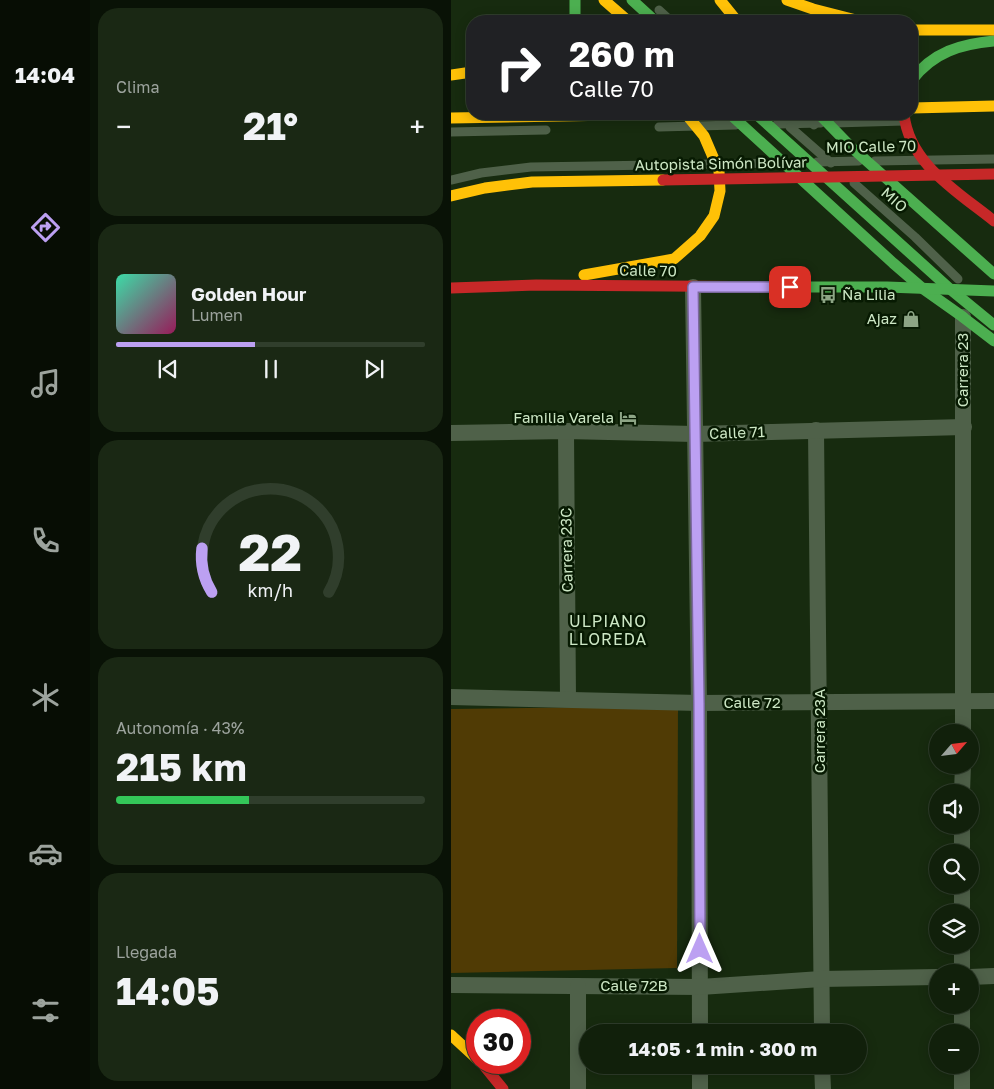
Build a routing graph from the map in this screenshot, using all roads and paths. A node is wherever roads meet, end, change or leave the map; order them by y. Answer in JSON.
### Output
{"nodes":[{"id":1,"x":575,"y":0,"type":"edge"},
{"id":2,"x":604,"y":0,"type":"edge"},
{"id":3,"x":632,"y":0,"type":"edge"},
{"id":4,"x":787,"y":0,"type":"edge"},
{"id":5,"x":717,"y":3,"type":"edge"},
{"id":6,"x":654,"y":5,"type":"dead end"},
{"id":7,"x":574,"y":15,"type":"edge"},
{"id":8,"x":621,"y":15,"type":"edge"},
{"id":9,"x":648,"y":15,"type":"edge"},
{"id":10,"x":665,"y":15,"type":"edge"},
{"id":11,"x":722,"y":15,"type":"edge"},
{"id":12,"x":730,"y":15,"type":"edge"},
{"id":13,"x":836,"y":15,"type":"edge"},
{"id":14,"x":918,"y":30,"type":"edge"},
{"id":15,"x":994,"y":30,"type":"edge"},
{"id":16,"x":994,"y":41,"type":"edge"},
{"id":17,"x":466,"y":73,"type":"edge"},
{"id":18,"x":918,"y":74,"type":"edge"},
{"id":19,"x":451,"y":75,"type":"edge"},
{"id":20,"x":994,"y":106,"type":"edge"},
{"id":21,"x":918,"y":108,"type":"edge"},
{"id":22,"x":451,"y":118,"type":"edge"},
{"id":23,"x":466,"y":118,"type":"edge"},
{"id":24,"x":691,"y":120,"type":"edge"},
{"id":25,"x":737,"y":120,"type":"edge"},
{"id":26,"x":763,"y":120,"type":"edge"},
{"id":27,"x":782,"y":120,"type":"edge"},
{"id":28,"x":808,"y":120,"type":"edge"},
{"id":29,"x":825,"y":120,"type":"edge"},
{"id":30,"x":905,"y":120,"type":"edge"},
{"id":31,"x":915,"y":121,"type":"dead end"},
{"id":32,"x":649,"y":128,"type":"dead end"},
{"id":33,"x":560,"y":130,"type":"dead end"},
{"id":34,"x":451,"y":132,"type":"edge"},
{"id":35,"x":823,"y":134,"type":"dead end"},
{"id":36,"x":838,"y":147,"type":"dead end"},
{"id":37,"x":994,"y":159,"type":"edge"},
{"id":38,"x":994,"y":174,"type":"edge"},
{"id":39,"x":451,"y":180,"type":"edge"},
{"id":40,"x":881,"y":187,"type":"dead end"},
{"id":41,"x":451,"y":196,"type":"edge"},
{"id":42,"x":994,"y":222,"type":"edge"},
{"id":43,"x":992,"y":284,"type":"edge"},
{"id":44,"x":536,"y":285,"type":"junction"},
{"id":45,"x":693,"y":287,"type":"junction"},
{"id":46,"x":451,"y":288,"type":"edge"},
{"id":47,"x":922,"y":288,"type":"junction"},
{"id":48,"x":950,"y":289,"type":"junction"},
{"id":49,"x":968,"y":290,"type":"junction"},
{"id":50,"x":981,"y":300,"type":"dead end"},
{"id":51,"x":963,"y":309,"type":"junction"},
{"id":52,"x":994,"y":325,"type":"edge"},
{"id":53,"x":994,"y":340,"type":"edge"},
{"id":54,"x":964,"y":427,"type":"junction"},
{"id":55,"x":816,"y":430,"type":"junction"},
{"id":56,"x":566,"y":432,"type":"junction"},
{"id":57,"x":451,"y":433,"type":"edge"},
{"id":58,"x":694,"y":434,"type":"junction"},
{"id":59,"x":451,"y":697,"type":"edge"},
{"id":60,"x":568,"y":700,"type":"junction"},
{"id":61,"x":963,"y":701,"type":"junction"},
{"id":62,"x":994,"y":701,"type":"edge"},
{"id":63,"x":699,"y":703,"type":"junction"},
{"id":64,"x":820,"y":703,"type":"junction"},
{"id":65,"x":963,"y":724,"type":"edge"},
{"id":66,"x":994,"y":976,"type":"edge"},
{"id":67,"x":929,"y":977,"type":"edge"},
{"id":68,"x":979,"y":977,"type":"edge"},
{"id":69,"x":821,"y":979,"type":"junction"},
{"id":70,"x":451,"y":985,"type":"edge"},
{"id":71,"x":578,"y":986,"type":"junction"},
{"id":72,"x":700,"y":987,"type":"junction"},
{"id":73,"x":700,"y":1024,"type":"edge"},
{"id":74,"x":822,"y":1024,"type":"edge"},
{"id":75,"x":451,"y":1035,"type":"edge"},
{"id":76,"x":466,"y":1049,"type":"edge"},
{"id":77,"x":491,"y":1074,"type":"edge"},
{"id":78,"x":700,"y":1074,"type":"edge"},
{"id":79,"x":822,"y":1074,"type":"edge"},
{"id":80,"x":962,"y":1074,"type":"edge"},
{"id":81,"x":503,"y":1089,"type":"edge"},
{"id":82,"x":577,"y":1089,"type":"edge"},
{"id":83,"x":699,"y":1089,"type":"edge"},
{"id":84,"x":823,"y":1089,"type":"edge"},
{"id":85,"x":962,"y":1089,"type":"edge"}],
"edges":[{"from":1,"to":7,"type":"main road"},
{"from":2,"to":8,"type":"main road"},
{"from":3,"to":9,"type":"main road"},
{"from":4,"to":13,"type":"main road"},
{"from":5,"to":11,"type":"lane"},
{"from":5,"to":12,"type":"main road"},
{"from":6,"to":10,"type":"lane"},
{"from":14,"to":15,"type":"main road"},
{"from":16,"to":18,"type":"main road"},
{"from":17,"to":19,"type":"main road"},
{"from":20,"to":21,"type":"main road"},
{"from":22,"to":23,"type":"main road"},
{"from":24,"to":44,"type":"main road"},
{"from":25,"to":47,"type":"main road","name":"Carrera 23"},
{"from":26,"to":48,"type":"main road","name":"Carrera 23"},
{"from":27,"to":49,"type":"lane","name":"MIO"},
{"from":28,"to":35,"type":"lane"},
{"from":29,"to":43,"type":"main road"},
{"from":30,"to":42,"type":"main road"},
{"from":31,"to":32,"type":"lane","name":"MIO Calle 70"},
{"from":33,"to":34,"type":"lane"},
{"from":36,"to":40,"type":"lane","name":"MIO"},
{"from":37,"to":39,"type":"lane","name":"MIO Calle 70"},
{"from":38,"to":41,"type":"main road","name":"Autopista Simón Bolívar"},
{"from":43,"to":49,"type":"main road","name":"Calle 70"},
{"from":44,"to":45,"type":"main road","name":"Calle 70"},
{"from":44,"to":46,"type":"main road","name":"Calle 70"},
{"from":45,"to":47,"type":"main road","name":"Calle 70"},
{"from":45,"to":58,"type":"street"},
{"from":47,"to":48,"type":"main road","name":"Calle 70"},
{"from":47,"to":51,"type":"main road","name":"Carrera 23"},
{"from":48,"to":49,"type":"main road","name":"Calle 70"},
{"from":48,"to":51,"type":"main road","name":"Carrera 23"},
{"from":49,"to":50,"type":"lane","name":"MIO"},
{"from":51,"to":52,"type":"main road","name":"Carrera 23"},
{"from":51,"to":53,"type":"main road"},
{"from":51,"to":54,"type":"street","name":"Carrera 23"},
{"from":54,"to":55,"type":"street","name":"Calle 71"},
{"from":54,"to":61,"type":"street","name":"Carrera 23"},
{"from":55,"to":58,"type":"street","name":"Calle 71"},
{"from":55,"to":64,"type":"street","name":"Carrera 23A"},
{"from":56,"to":57,"type":"street","name":"Calle 71"},
{"from":56,"to":58,"type":"street","name":"Calle 71"},
{"from":56,"to":60,"type":"street","name":"Carrera 23C"},
{"from":58,"to":63,"type":"street"},
{"from":59,"to":60,"type":"street","name":"Calle 72"},
{"from":60,"to":63,"type":"street","name":"Calle 72"},
{"from":61,"to":62,"type":"street","name":"Calle 72"},
{"from":61,"to":64,"type":"street","name":"Calle 72"},
{"from":61,"to":65,"type":"street","name":"Carrera 23"},
{"from":63,"to":64,"type":"street","name":"Calle 72"},
{"from":63,"to":72,"type":"street"},
{"from":64,"to":69,"type":"street","name":"Carrera 23A"},
{"from":66,"to":68,"type":"street"},
{"from":67,"to":69,"type":"street","name":"Calle 72B"},
{"from":69,"to":72,"type":"street","name":"Calle 72B"},
{"from":69,"to":74,"type":"street","name":"Carrera 23A"},
{"from":70,"to":71,"type":"street","name":"Calle 72B"},
{"from":71,"to":72,"type":"street","name":"Calle 72B"},
{"from":71,"to":82,"type":"street"},
{"from":72,"to":73,"type":"street"},
{"from":75,"to":76,"type":"main road"},
{"from":77,"to":81,"type":"main road"},
{"from":78,"to":83,"type":"street"},
{"from":79,"to":84,"type":"street"},
{"from":80,"to":85,"type":"street"}]}
